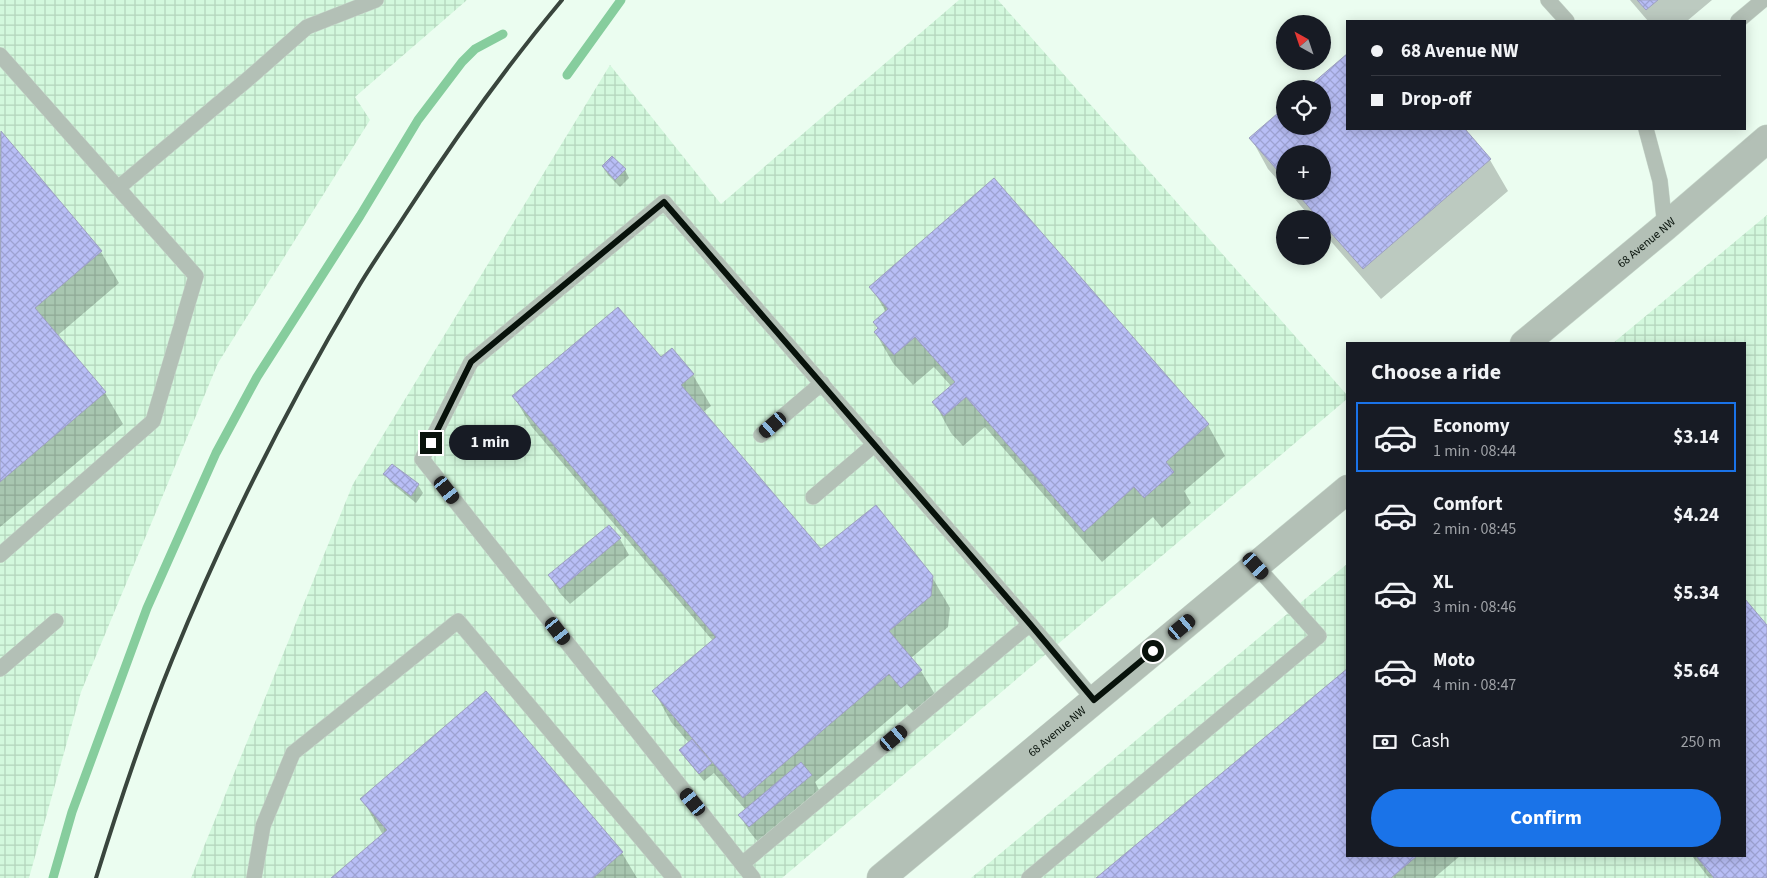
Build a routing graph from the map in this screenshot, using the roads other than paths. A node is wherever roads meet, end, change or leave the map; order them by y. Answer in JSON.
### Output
{"nodes":[{"id":1,"x":376,"y":0,"type":"edge"},
{"id":2,"x":1548,"y":0,"type":"edge"},
{"id":3,"x":1763,"y":0,"type":"edge"},
{"id":4,"x":1566,"y":20,"type":"edge"},
{"id":5,"x":1739,"y":20,"type":"edge"},
{"id":6,"x":0,"y":55,"type":"edge"},
{"id":7,"x":1646,"y":130,"type":"edge"},
{"id":8,"x":1767,"y":139,"type":"edge"},
{"id":9,"x":118,"y":188,"type":"junction"},
{"id":10,"x":1665,"y":227,"type":"junction"},
{"id":11,"x":1526,"y":342,"type":"edge"},
{"id":12,"x":822,"y":383,"type":"junction"},
{"id":13,"x":761,"y":435,"type":"dead end"},
{"id":14,"x":875,"y":444,"type":"junction"},
{"id":15,"x":1346,"y":492,"type":"edge"},
{"id":16,"x":813,"y":498,"type":"dead end"},
{"id":17,"x":0,"y":554,"type":"edge"},
{"id":18,"x":1256,"y":566,"type":"junction"},
{"id":19,"x":56,"y":621,"type":"dead end"},
{"id":20,"x":1030,"y":624,"type":"junction"},
{"id":21,"x":0,"y":669,"type":"edge"},
{"id":22,"x":1094,"y":700,"type":"junction"},
{"id":23,"x":742,"y":864,"type":"junction"},
{"id":24,"x":254,"y":878,"type":"edge"},
{"id":25,"x":674,"y":878,"type":"edge"},
{"id":26,"x":753,"y":878,"type":"edge"},
{"id":27,"x":881,"y":878,"type":"edge"},
{"id":28,"x":1029,"y":878,"type":"edge"}],
"edges":[{"from":1,"to":9,"type":"lane"},
{"from":2,"to":4,"type":"lane"},
{"from":3,"to":5,"type":"lane"},
{"from":6,"to":9,"type":"lane"},
{"from":7,"to":10,"type":"lane"},
{"from":8,"to":10,"type":"street","name":"68 Avenue NW"},
{"from":9,"to":17,"type":"lane"},
{"from":10,"to":11,"type":"street","name":"68 Avenue NW"},
{"from":12,"to":13,"type":"lane"},
{"from":12,"to":14,"type":"lane"},
{"from":12,"to":23,"type":"lane"},
{"from":14,"to":16,"type":"lane"},
{"from":14,"to":20,"type":"lane"},
{"from":15,"to":18,"type":"street","name":"68 Avenue NW"},
{"from":18,"to":22,"type":"street","name":"68 Avenue NW"},
{"from":18,"to":28,"type":"lane"},
{"from":19,"to":21,"type":"lane"},
{"from":20,"to":22,"type":"lane"},
{"from":20,"to":23,"type":"lane"},
{"from":22,"to":27,"type":"street","name":"68 Avenue NW"},
{"from":23,"to":26,"type":"lane"},
{"from":24,"to":25,"type":"lane"}]}
